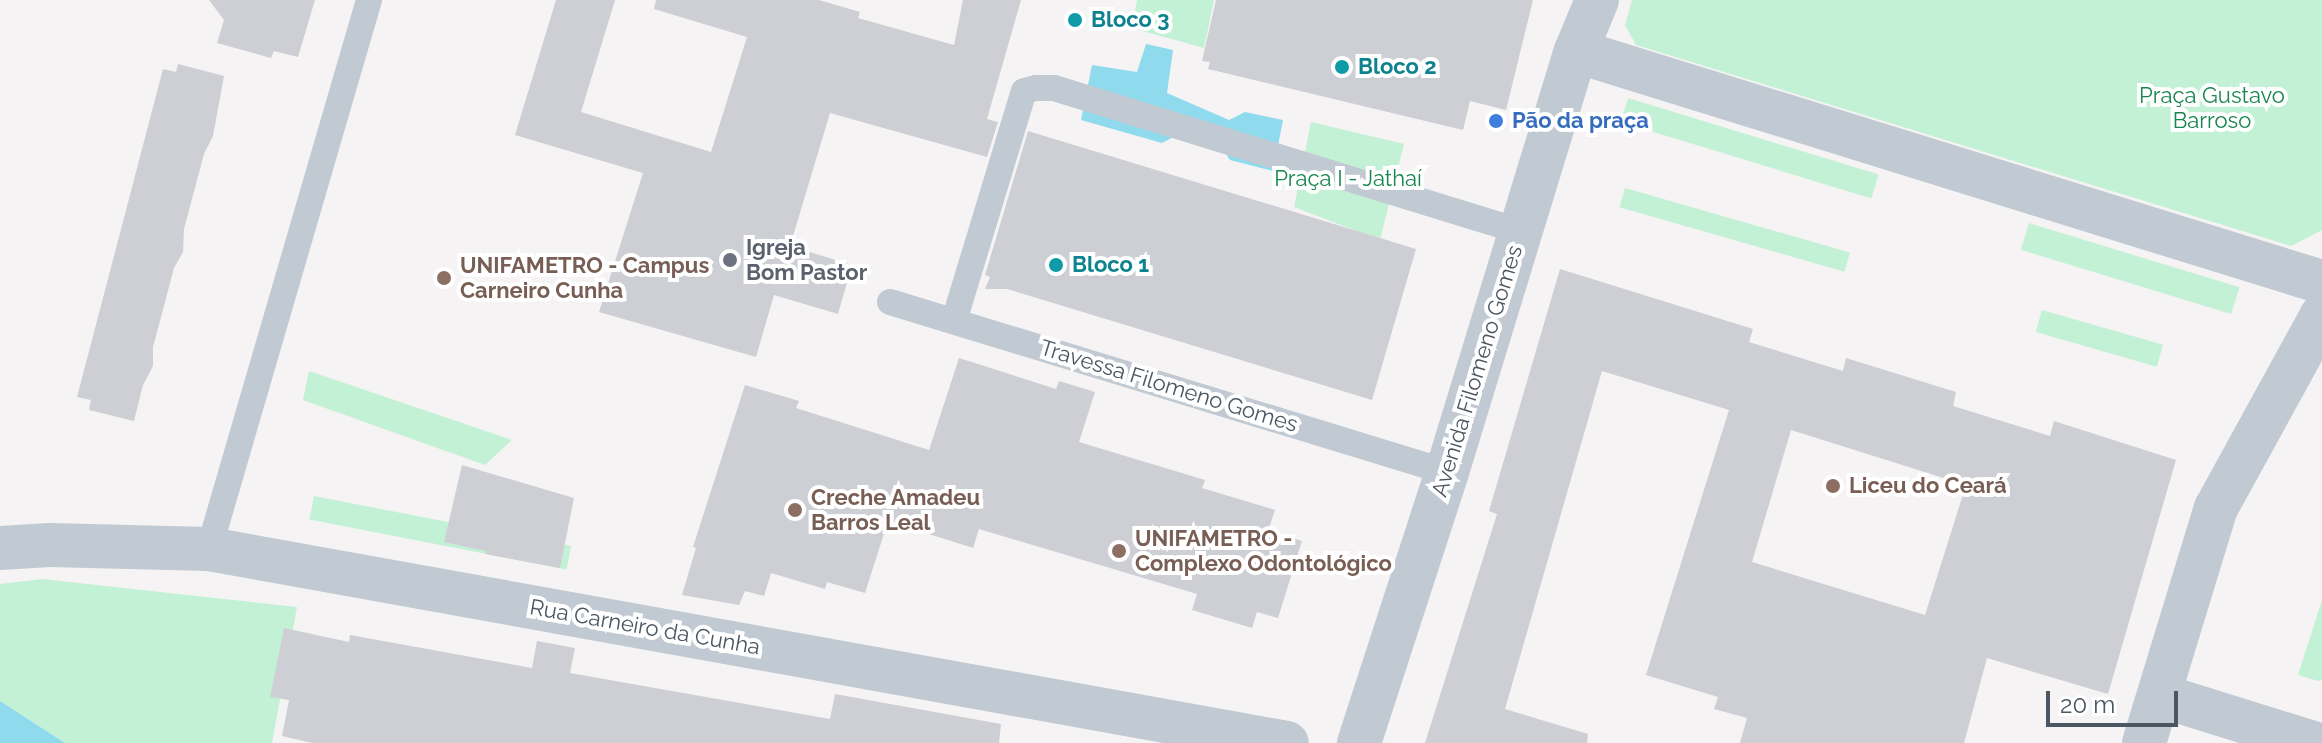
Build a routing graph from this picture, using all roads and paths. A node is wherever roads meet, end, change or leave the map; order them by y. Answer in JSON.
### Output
{"nodes":[{"id":1,"x":369,"y":0,"type":"edge"},
{"id":2,"x":1597,"y":0,"type":"edge"},
{"id":3,"x":1576,"y":51,"type":"junction"},
{"id":4,"x":1520,"y":231,"type":"junction"},
{"id":5,"x":2322,"y":282,"type":"edge"},
{"id":6,"x":890,"y":302,"type":"dead end"},
{"id":7,"x":2322,"y":315,"type":"edge"},
{"id":8,"x":954,"y":321,"type":"junction"},
{"id":9,"x":1447,"y":472,"type":"junction"},
{"id":10,"x":0,"y":548,"type":"edge"},
{"id":11,"x":209,"y":549,"type":"junction"},
{"id":12,"x":2159,"y":695,"type":"junction"},
{"id":13,"x":1287,"y":743,"type":"edge"},
{"id":14,"x":1359,"y":743,"type":"edge"},
{"id":15,"x":2144,"y":743,"type":"edge"},
{"id":16,"x":2313,"y":743,"type":"edge"}],
"edges":[{"from":1,"to":11,"type":"lane"},
{"from":2,"to":3,"type":"street","name":"Avenida Filomeno Gomes"},
{"from":3,"to":4,"type":"street","name":"Avenida Filomeno Gomes"},
{"from":3,"to":5,"type":"street"},
{"from":4,"to":8,"type":"lane"},
{"from":4,"to":9,"type":"street","name":"Avenida Filomeno Gomes"},
{"from":6,"to":8,"type":"lane","name":"Travessa Filomeno Gomes"},
{"from":7,"to":12,"type":"street"},
{"from":8,"to":9,"type":"lane","name":"Travessa Filomeno Gomes"},
{"from":9,"to":14,"type":"street","name":"Avenida Filomeno Gomes"},
{"from":10,"to":11,"type":"street","name":"Rua Carneiro da Cunha"},
{"from":11,"to":13,"type":"street","name":"Rua Carneiro da Cunha"},
{"from":12,"to":15,"type":"street"},
{"from":12,"to":16,"type":"street"}]}
